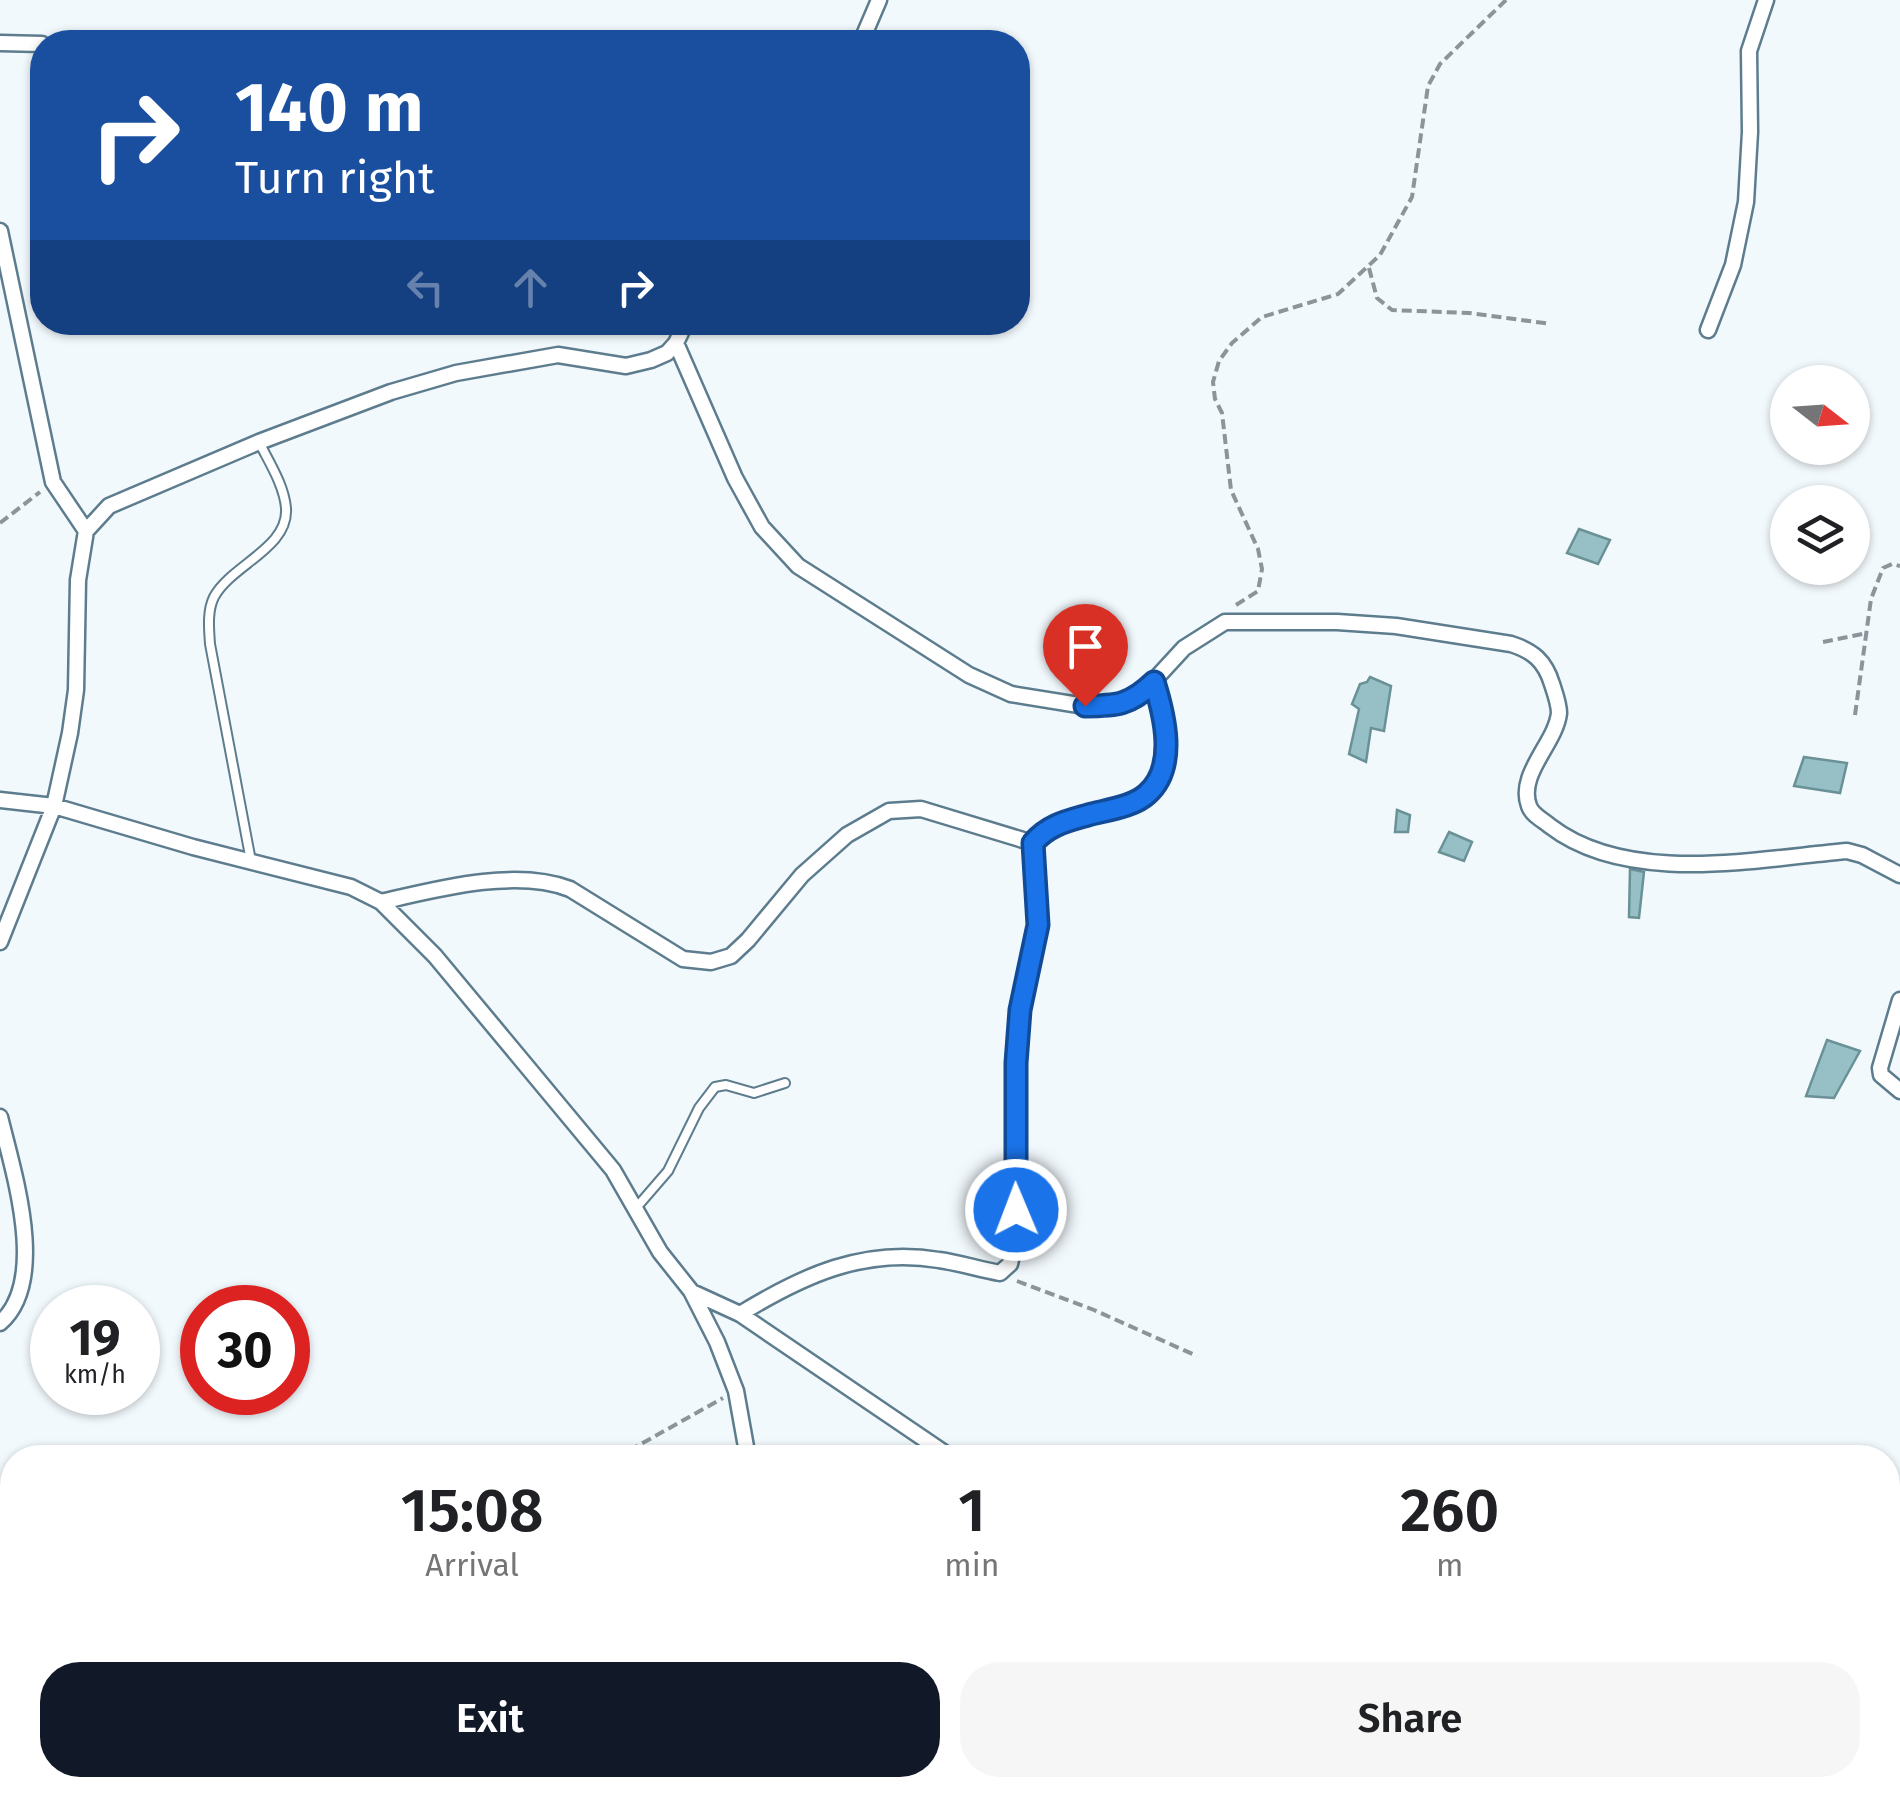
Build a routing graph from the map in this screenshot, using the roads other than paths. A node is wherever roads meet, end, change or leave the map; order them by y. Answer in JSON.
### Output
{"nodes":[{"id":1,"x":879,"y":0,"type":"edge"},
{"id":2,"x":1766,"y":0,"type":"edge"},
{"id":3,"x":866,"y":30,"type":"edge"},
{"id":4,"x":0,"y":43,"type":"edge"},
{"id":5,"x":30,"y":44,"type":"edge"},
{"id":6,"x":0,"y":231,"type":"edge"},
{"id":7,"x":1708,"y":330,"type":"dead end"},
{"id":8,"x":679,"y":335,"type":"edge"},
{"id":9,"x":676,"y":343,"type":"junction"},
{"id":10,"x":259,"y":442,"type":"junction"},
{"id":11,"x":86,"y":532,"type":"junction"},
{"id":12,"x":1154,"y":682,"type":"junction"},
{"id":13,"x":0,"y":800,"type":"edge"},
{"id":14,"x":54,"y":806,"type":"junction"},
{"id":15,"x":1033,"y":843,"type":"junction"},
{"id":16,"x":250,"y":861,"type":"junction"},
{"id":17,"x":1900,"y":875,"type":"edge"},
{"id":18,"x":381,"y":902,"type":"junction"},
{"id":19,"x":0,"y":942,"type":"edge"},
{"id":20,"x":1900,"y":1000,"type":"edge"},
{"id":21,"x":786,"y":1083,"type":"dead end"},
{"id":22,"x":1900,"y":1090,"type":"edge"},
{"id":23,"x":0,"y":1117,"type":"edge"},
{"id":24,"x":636,"y":1208,"type":"junction"},
{"id":25,"x":690,"y":1291,"type":"junction"},
{"id":26,"x":740,"y":1314,"type":"junction"},
{"id":27,"x":0,"y":1323,"type":"edge"},
{"id":28,"x":746,"y":1445,"type":"edge"},
{"id":29,"x":933,"y":1445,"type":"edge"}],
"edges":[{"from":1,"to":3,"type":"street"},
{"from":2,"to":7,"type":"street"},
{"from":4,"to":5,"type":"street"},
{"from":6,"to":11,"type":"street"},
{"from":8,"to":9,"type":"street"},
{"from":9,"to":10,"type":"street"},
{"from":9,"to":12,"type":"street"},
{"from":10,"to":11,"type":"street"},
{"from":10,"to":16,"type":"lane"},
{"from":11,"to":14,"type":"street"},
{"from":12,"to":15,"type":"street"},
{"from":12,"to":17,"type":"street"},
{"from":13,"to":14,"type":"street"},
{"from":14,"to":16,"type":"street"},
{"from":14,"to":19,"type":"street"},
{"from":15,"to":18,"type":"street"},
{"from":15,"to":26,"type":"street"},
{"from":16,"to":18,"type":"street"},
{"from":18,"to":24,"type":"street"},
{"from":20,"to":22,"type":"street"},
{"from":21,"to":24,"type":"lane"},
{"from":23,"to":27,"type":"street"},
{"from":24,"to":25,"type":"street"},
{"from":25,"to":26,"type":"street"},
{"from":25,"to":28,"type":"street"},
{"from":26,"to":29,"type":"street"}]}
